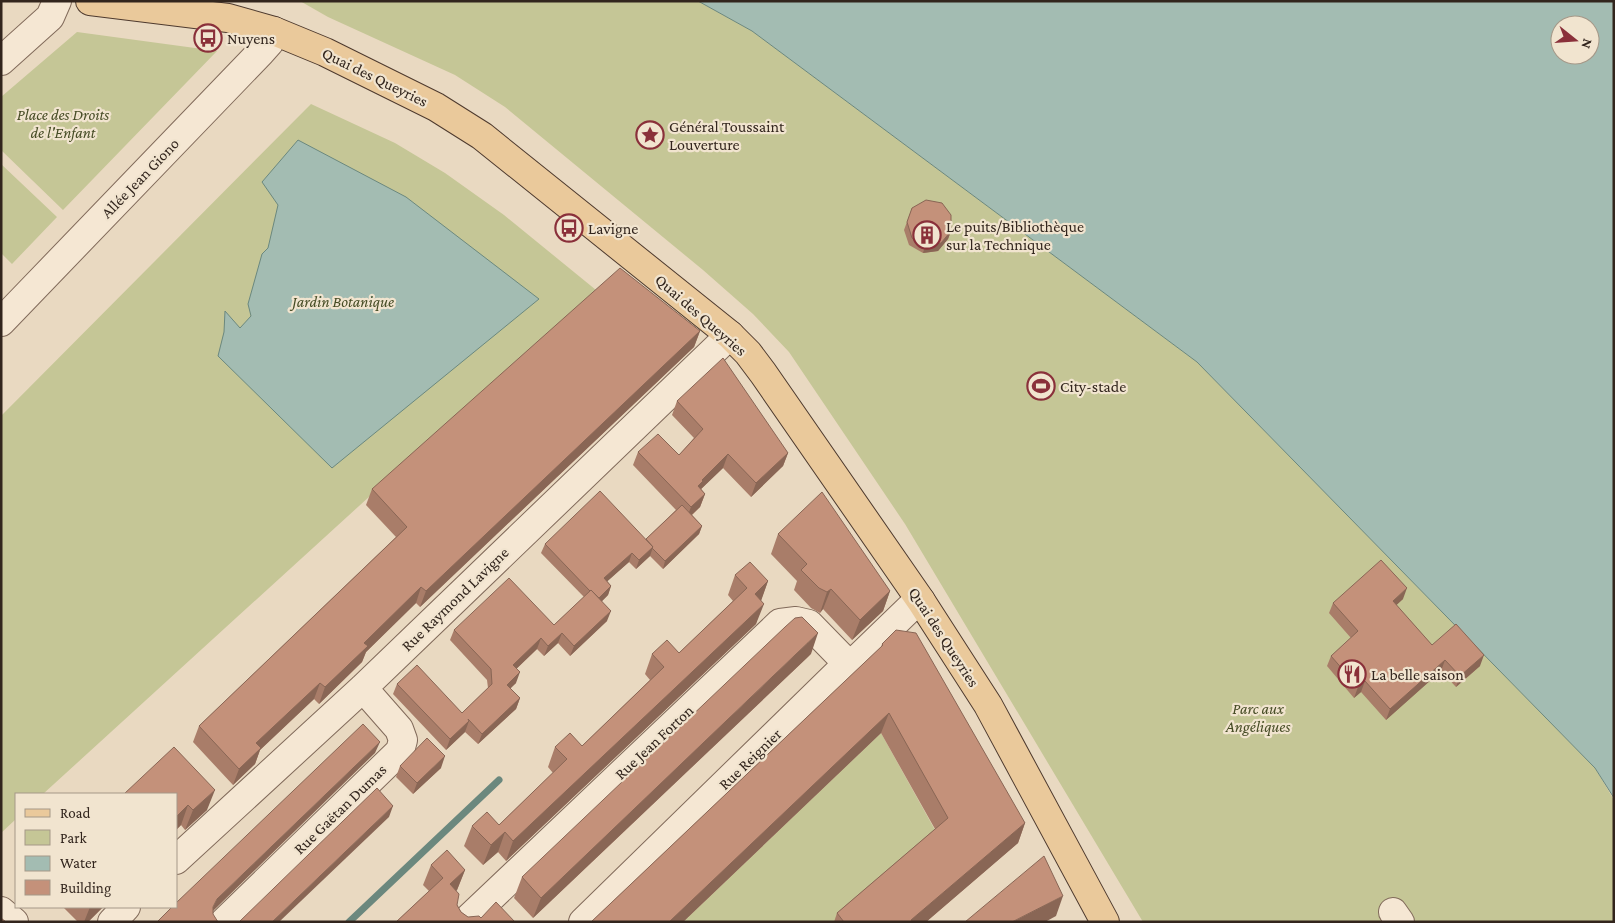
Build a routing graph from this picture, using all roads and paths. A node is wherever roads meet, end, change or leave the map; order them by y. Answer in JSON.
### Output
{"nodes":[{"id":1,"x":57,"y":1,"type":"edge"},
{"id":2,"x":90,"y":1,"type":"edge"},
{"id":3,"x":274,"y":31,"type":"junction"},
{"id":4,"x":1,"y":61,"type":"edge"},
{"id":5,"x":1,"y":322,"type":"edge"},
{"id":6,"x":730,"y":335,"type":"junction"},
{"id":7,"x":921,"y":601,"type":"junction"},
{"id":8,"x":850,"y":666,"type":"junction"},
{"id":9,"x":362,"y":688,"type":"junction"},
{"id":10,"x":178,"y":858,"type":"edge"},
{"id":11,"x":125,"y":908,"type":"edge"},
{"id":12,"x":1,"y":911,"type":"edge"},
{"id":13,"x":14,"y":922,"type":"edge"},
{"id":14,"x":112,"y":922,"type":"edge"},
{"id":15,"x":224,"y":922,"type":"edge"},
{"id":16,"x":465,"y":922,"type":"edge"},
{"id":17,"x":583,"y":922,"type":"edge"},
{"id":18,"x":1105,"y":922,"type":"edge"}],
"edges":[{"from":1,"to":4,"type":"street"},
{"from":2,"to":3,"type":"main road","name":"Quai des Queyries"},
{"from":3,"to":5,"type":"street","name":"Allée Jean Giono"},
{"from":3,"to":6,"type":"main road","name":"Quai des Queyries"},
{"from":6,"to":7,"type":"main road","name":"Quai des Queyries"},
{"from":6,"to":9,"type":"street","name":"Rue Raymond Lavigne"},
{"from":7,"to":8,"type":"street","name":"Rue Reignier"},
{"from":7,"to":18,"type":"main road","name":"Quai des Queyries"},
{"from":8,"to":16,"type":"street","name":"Rue Jean Forton"},
{"from":8,"to":17,"type":"street","name":"Rue Reignier"},
{"from":9,"to":10,"type":"street","name":"Rue Raymond Lavigne"},
{"from":9,"to":15,"type":"street","name":"Rue Gaëtan Dumas"},
{"from":11,"to":14,"type":"street"},
{"from":12,"to":13,"type":"street"}]}
